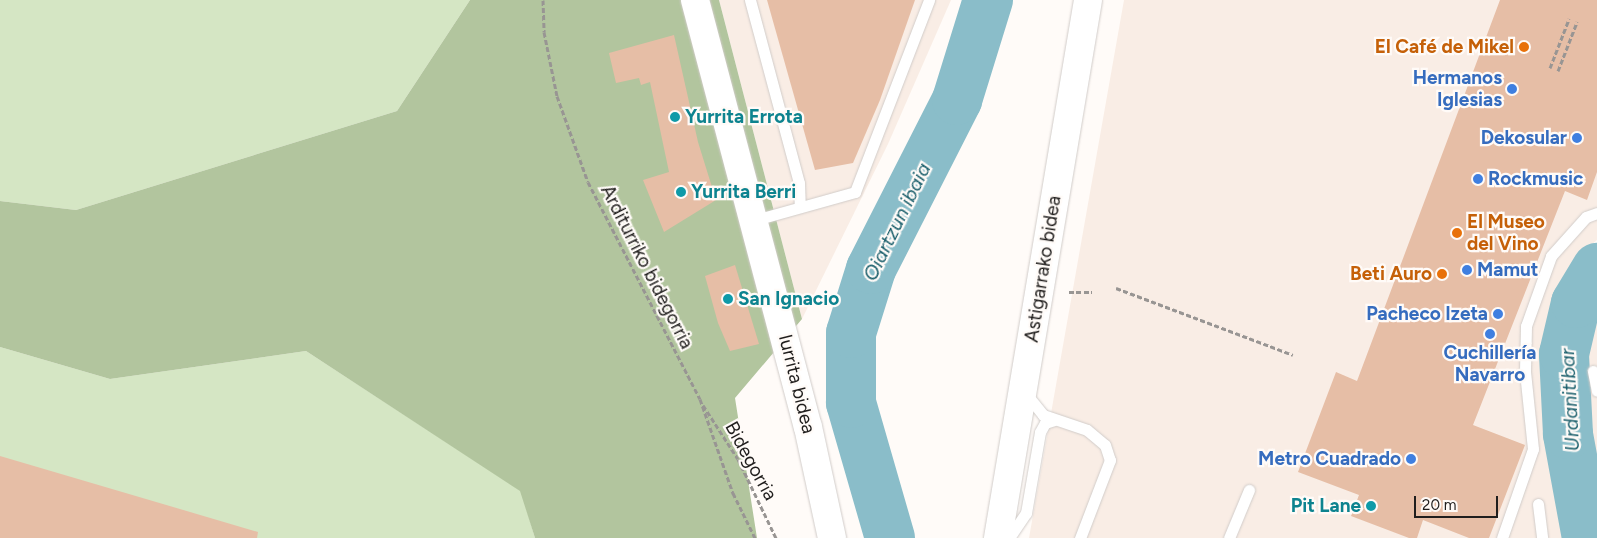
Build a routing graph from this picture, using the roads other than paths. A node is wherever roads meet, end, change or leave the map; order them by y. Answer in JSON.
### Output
{"nodes":[{"id":1,"x":695,"y":0,"type":"edge"},
{"id":2,"x":750,"y":0,"type":"edge"},
{"id":3,"x":929,"y":0,"type":"edge"},
{"id":4,"x":1088,"y":0,"type":"edge"},
{"id":5,"x":800,"y":208,"type":"junction"},
{"id":6,"x":1597,"y":213,"type":"edge"},
{"id":7,"x":755,"y":220,"type":"junction"},
{"id":8,"x":1594,"y":371,"type":"dead end"},
{"id":9,"x":1024,"y":386,"type":"junction"},
{"id":10,"x":1597,"y":391,"type":"edge"},
{"id":11,"x":1054,"y":420,"type":"junction"},
{"id":12,"x":1249,"y":490,"type":"dead end"},
{"id":13,"x":1538,"y":504,"type":"dead end"},
{"id":14,"x":832,"y":538,"type":"edge"},
{"id":15,"x":998,"y":538,"type":"edge"},
{"id":16,"x":1009,"y":538,"type":"edge"},
{"id":17,"x":1080,"y":538,"type":"edge"},
{"id":18,"x":1229,"y":538,"type":"edge"},
{"id":19,"x":1502,"y":538,"type":"edge"},
{"id":20,"x":1542,"y":538,"type":"edge"}],
"edges":[{"from":1,"to":7,"type":"street","name":"Iurrita bidea"},
{"from":2,"to":5,"type":"lane"},
{"from":3,"to":5,"type":"lane"},
{"from":4,"to":9,"type":"street","name":"Astigarrako bidea"},
{"from":5,"to":7,"type":"lane"},
{"from":6,"to":19,"type":"lane"},
{"from":7,"to":14,"type":"street","name":"Iurrita bidea"},
{"from":8,"to":10,"type":"lane"},
{"from":9,"to":11,"type":"lane"},
{"from":9,"to":15,"type":"street","name":"Astigarrako bidea"},
{"from":11,"to":16,"type":"lane"},
{"from":11,"to":17,"type":"lane"},
{"from":12,"to":18,"type":"lane"},
{"from":13,"to":20,"type":"lane"}]}
